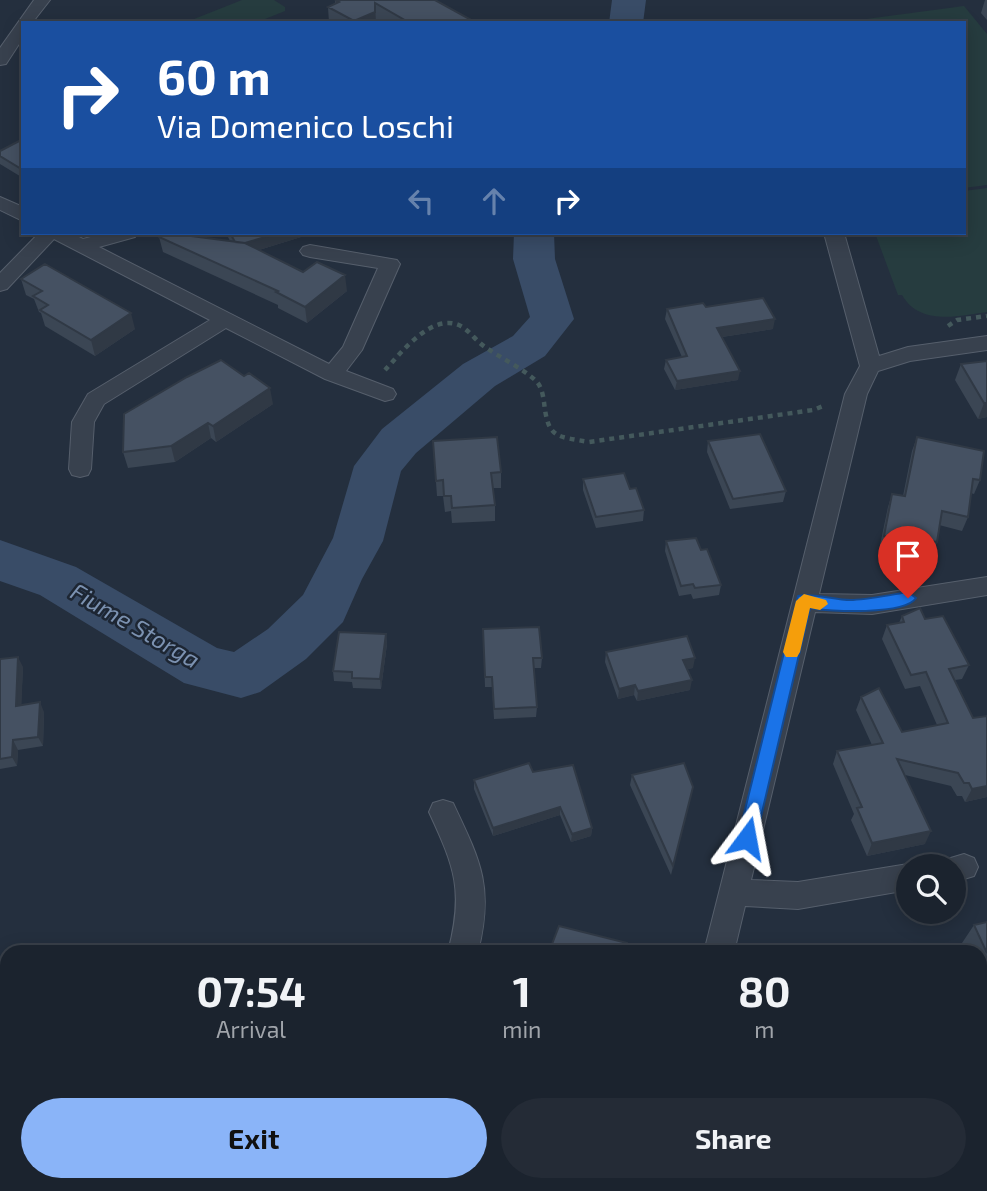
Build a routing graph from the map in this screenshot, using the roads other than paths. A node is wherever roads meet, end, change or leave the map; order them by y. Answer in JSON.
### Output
{"nodes":[{"id":1,"x":42,"y":0,"type":"edge"},
{"id":2,"x":25,"y":21,"type":"edge"},
{"id":3,"x":21,"y":27,"type":"edge"},
{"id":4,"x":0,"y":60,"type":"edge"},
{"id":5,"x":0,"y":203,"type":"edge"},
{"id":6,"x":21,"y":214,"type":"edge"},
{"id":7,"x":47,"y":235,"type":"edge"},
{"id":8,"x":61,"y":235,"type":"edge"},
{"id":9,"x":120,"y":235,"type":"edge"},
{"id":10,"x":835,"y":235,"type":"edge"},
{"id":11,"x":82,"y":245,"type":"junction"},
{"id":12,"x":310,"y":251,"type":"dead end"},
{"id":13,"x":0,"y":285,"type":"edge"},
{"id":14,"x":225,"y":320,"type":"junction"},
{"id":15,"x":987,"y":343,"type":"edge"},
{"id":16,"x":871,"y":366,"type":"junction"},
{"id":17,"x":332,"y":374,"type":"junction"},
{"id":18,"x":377,"y":391,"type":"road end"},
{"id":19,"x":80,"y":470,"type":"dead end"},
{"id":20,"x":987,"y":586,"type":"edge"},
{"id":21,"x":804,"y":601,"type":"junction"},
{"id":22,"x":443,"y":812,"type":"dead end"},
{"id":23,"x":896,"y":879,"type":"edge"},
{"id":24,"x":734,"y":890,"type":"junction"},
{"id":25,"x":465,"y":945,"type":"edge"},
{"id":26,"x":721,"y":945,"type":"edge"}],
"edges":[{"from":1,"to":2,"type":"street"},
{"from":3,"to":4,"type":"street"},
{"from":5,"to":6,"type":"street"},
{"from":7,"to":13,"type":"street"},
{"from":8,"to":11,"type":"street"},
{"from":9,"to":11,"type":"street"},
{"from":10,"to":16,"type":"street"},
{"from":11,"to":14,"type":"street"},
{"from":12,"to":17,"type":"street"},
{"from":14,"to":17,"type":"street"},
{"from":14,"to":19,"type":"street"},
{"from":15,"to":16,"type":"street"},
{"from":16,"to":21,"type":"street"},
{"from":17,"to":18,"type":"street"},
{"from":20,"to":21,"type":"street"},
{"from":21,"to":24,"type":"street"},
{"from":22,"to":25,"type":"street"},
{"from":23,"to":24,"type":"street"},
{"from":24,"to":26,"type":"street"}]}
